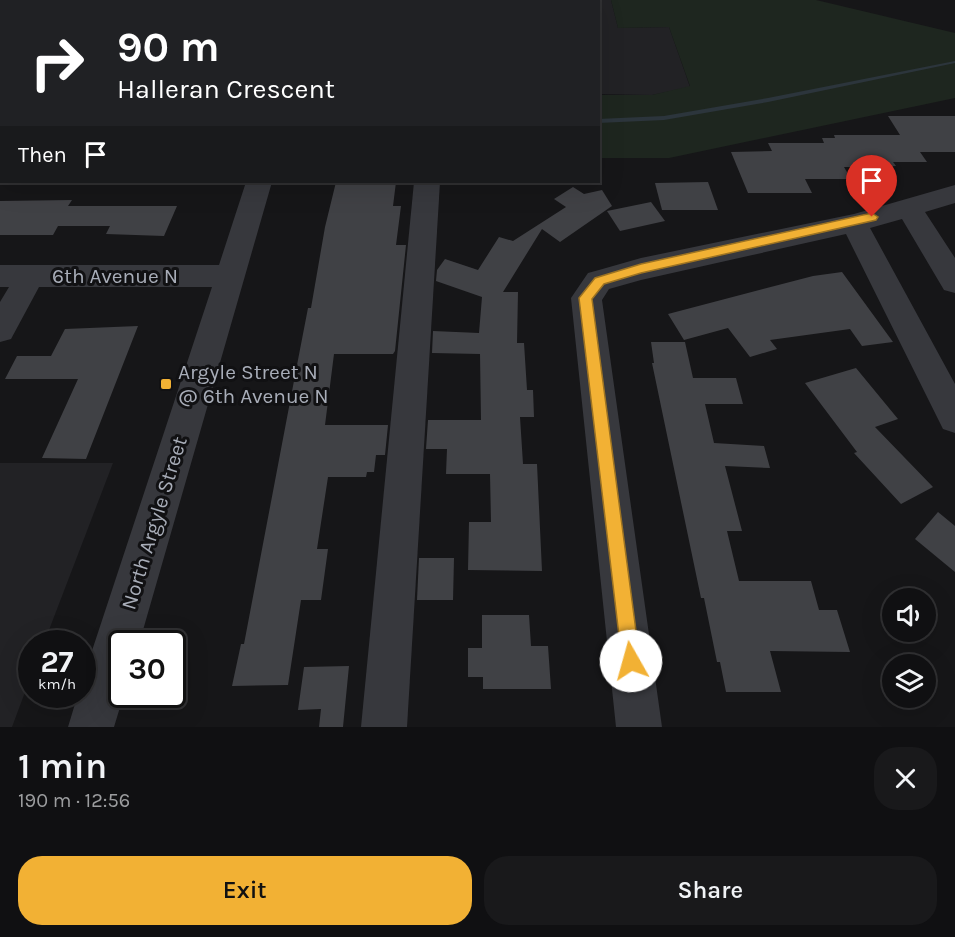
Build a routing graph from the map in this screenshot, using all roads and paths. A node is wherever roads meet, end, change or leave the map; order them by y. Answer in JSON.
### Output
{"nodes":[{"id":1,"x":259,"y":183,"type":"edge"},
{"id":2,"x":427,"y":183,"type":"edge"},
{"id":3,"x":955,"y":194,"type":"edge"},
{"id":4,"x":908,"y":206,"type":"junction"},
{"id":5,"x":854,"y":223,"type":"junction"},
{"id":6,"x":0,"y":276,"type":"edge"},
{"id":7,"x":30,"y":276,"type":"junction"},
{"id":8,"x":229,"y":276,"type":"junction"},
{"id":9,"x":955,"y":282,"type":"edge"},
{"id":10,"x":0,"y":330,"type":"edge"},
{"id":11,"x":955,"y":418,"type":"edge"},
{"id":12,"x":91,"y":727,"type":"edge"},
{"id":13,"x":384,"y":727,"type":"edge"},
{"id":14,"x":639,"y":727,"type":"edge"}],
"edges":[{"from":1,"to":8,"type":"street","name":"North Argyle Street"},
{"from":2,"to":13,"type":"street"},
{"from":3,"to":4,"type":"street"},
{"from":4,"to":5,"type":"street"},
{"from":4,"to":9,"type":"street"},
{"from":5,"to":11,"type":"street"},
{"from":5,"to":14,"type":"street"},
{"from":6,"to":7,"type":"street","name":"6th Avenue N"},
{"from":7,"to":8,"type":"street","name":"6th Avenue N"},
{"from":7,"to":10,"type":"street"},
{"from":8,"to":12,"type":"street","name":"North Argyle Street"}]}
